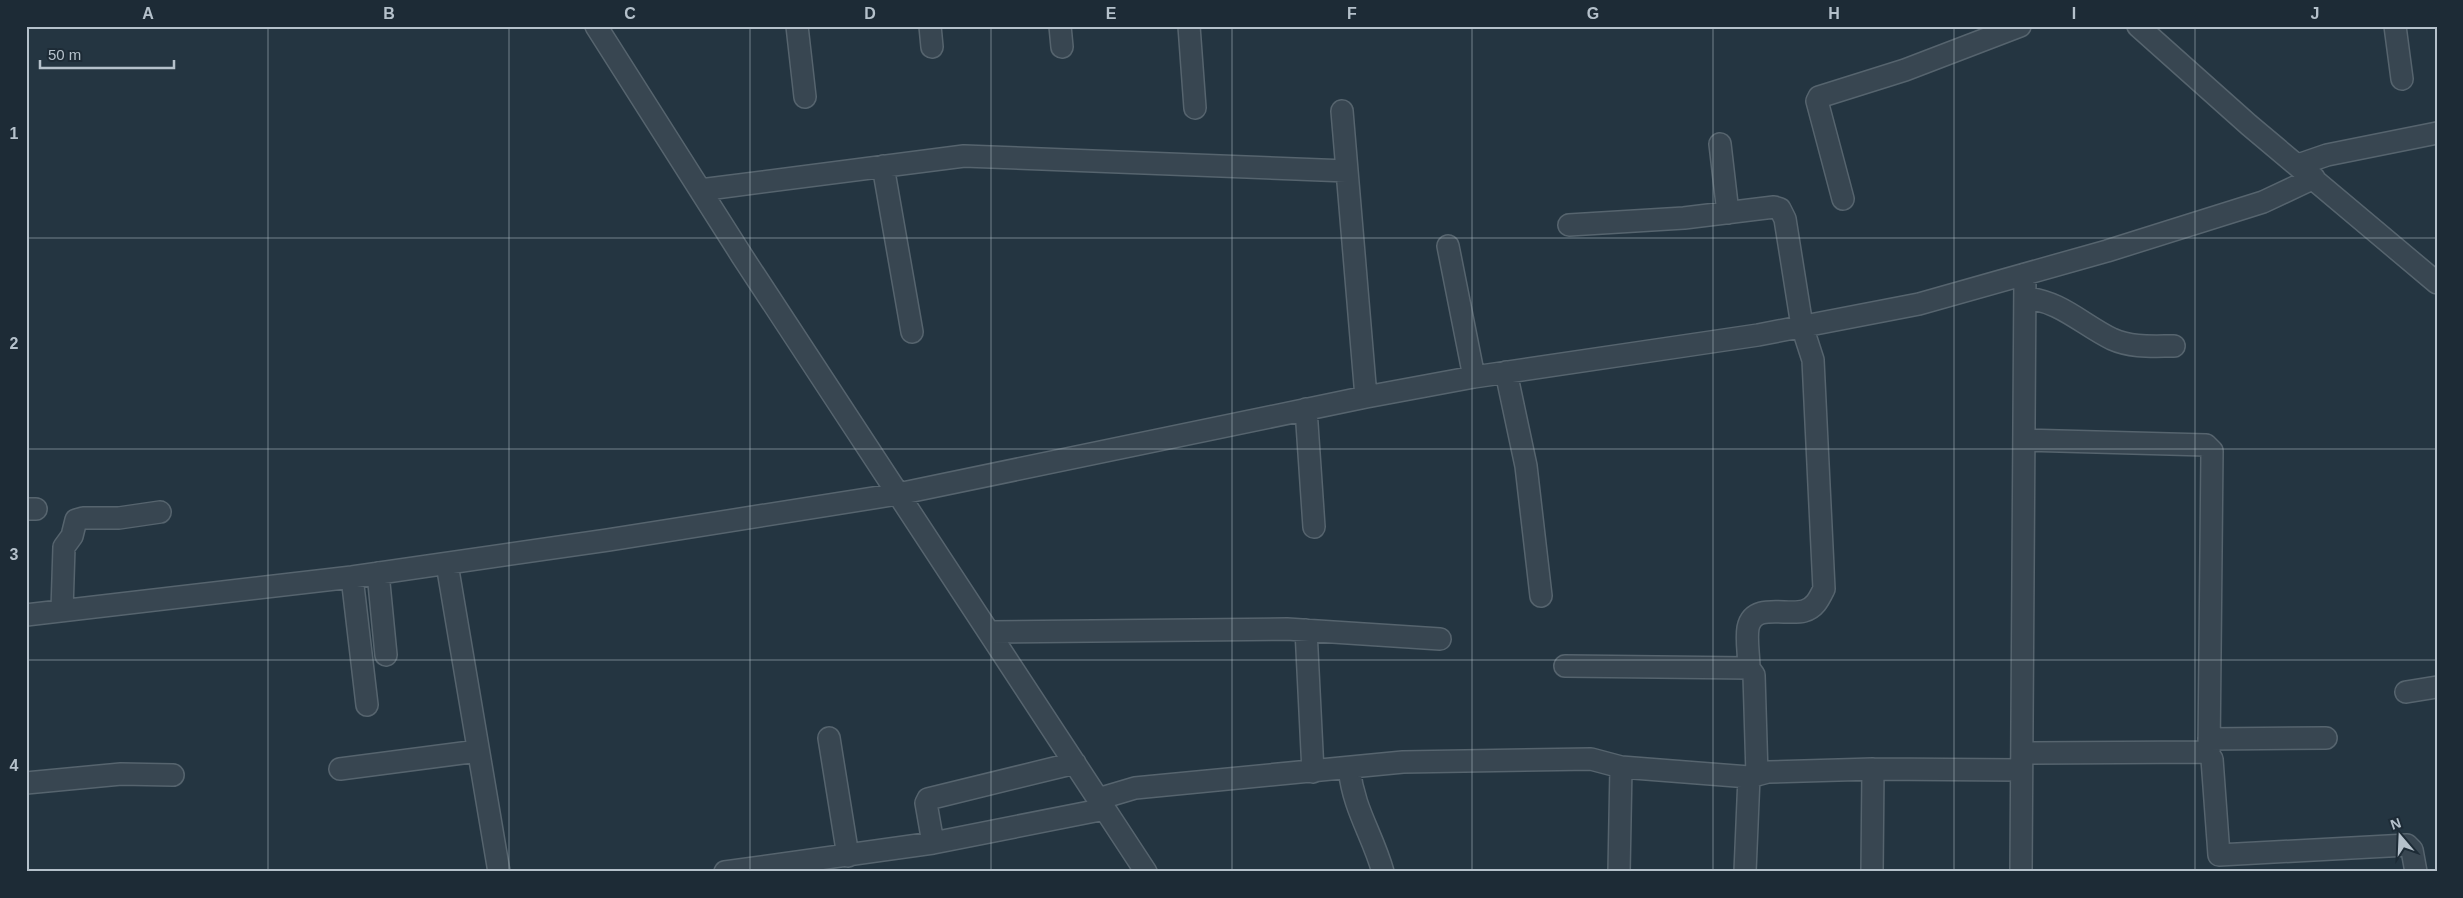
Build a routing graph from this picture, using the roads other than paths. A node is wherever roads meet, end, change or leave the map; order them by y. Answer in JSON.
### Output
{"nodes":[{"id":1,"x":596,"y":26,"type":"edge"},
{"id":2,"x":797,"y":26,"type":"edge"},
{"id":3,"x":1190,"y":26,"type":"edge"},
{"id":4,"x":2020,"y":26,"type":"edge"},
{"id":5,"x":2138,"y":26,"type":"edge"},
{"id":6,"x":2395,"y":26,"type":"edge"},
{"id":7,"x":2402,"y":79,"type":"dead end"},
{"id":8,"x":805,"y":97,"type":"dead end"},
{"id":9,"x":1195,"y":108,"type":"dead end"},
{"id":10,"x":1342,"y":111,"type":"dead end"},
{"id":11,"x":2437,"y":133,"type":"edge"},
{"id":12,"x":1720,"y":144,"type":"dead end"},
{"id":13,"x":883,"y":166,"type":"junction"},
{"id":14,"x":1347,"y":172,"type":"junction"},
{"id":15,"x":2306,"y":172,"type":"junction"},
{"id":16,"x":700,"y":190,"type":"junction"},
{"id":17,"x":1843,"y":199,"type":"dead end"},
{"id":18,"x":1728,"y":213,"type":"junction"},
{"id":19,"x":1569,"y":225,"type":"dead end"},
{"id":20,"x":1448,"y":246,"type":"dead end"},
{"id":21,"x":2025,"y":274,"type":"junction"},
{"id":22,"x":2437,"y":283,"type":"edge"},
{"id":23,"x":2025,"y":298,"type":"junction"},
{"id":24,"x":1802,"y":326,"type":"junction"},
{"id":25,"x":912,"y":332,"type":"dead end"},
{"id":26,"x":2174,"y":346,"type":"dead end"},
{"id":27,"x":1506,"y":372,"type":"junction"},
{"id":28,"x":1474,"y":377,"type":"junction"},
{"id":29,"x":1366,"y":396,"type":"junction"},
{"id":30,"x":1306,"y":409,"type":"junction"},
{"id":31,"x":2024,"y":440,"type":"junction"},
{"id":32,"x":898,"y":494,"type":"junction"},
{"id":33,"x":160,"y":512,"type":"dead end"},
{"id":34,"x":1314,"y":528,"type":"dead end"},
{"id":35,"x":447,"y":564,"type":"junction"},
{"id":36,"x":378,"y":573,"type":"junction"},
{"id":37,"x":352,"y":577,"type":"junction"},
{"id":38,"x":1541,"y":596,"type":"dead end"},
{"id":39,"x":62,"y":610,"type":"junction"},
{"id":40,"x":26,"y":615,"type":"edge"},
{"id":41,"x":1306,"y":630,"type":"junction"},
{"id":42,"x":989,"y":632,"type":"junction"},
{"id":43,"x":1440,"y":639,"type":"dead end"},
{"id":44,"x":386,"y":655,"type":"dead end"},
{"id":45,"x":1565,"y":666,"type":"dead end"},
{"id":46,"x":1749,"y":668,"type":"junction"},
{"id":47,"x":2437,"y":687,"type":"edge"},
{"id":48,"x":2406,"y":692,"type":"dead end"},
{"id":49,"x":367,"y":705,"type":"dead end"},
{"id":50,"x":829,"y":738,"type":"dead end"},
{"id":51,"x":2326,"y":738,"type":"dead end"},
{"id":52,"x":2209,"y":747,"type":"junction"},
{"id":53,"x":478,"y":751,"type":"junction"},
{"id":54,"x":2021,"y":761,"type":"junction"},
{"id":55,"x":1074,"y":763,"type":"junction"},
{"id":56,"x":1621,"y":767,"type":"junction"},
{"id":57,"x":1350,"y":768,"type":"junction"},
{"id":58,"x":340,"y":769,"type":"dead end"},
{"id":59,"x":1874,"y":769,"type":"junction"},
{"id":60,"x":1313,"y":772,"type":"junction"},
{"id":61,"x":173,"y":775,"type":"dead end"},
{"id":62,"x":1753,"y":776,"type":"junction"},
{"id":63,"x":26,"y":783,"type":"edge"},
{"id":64,"x":1101,"y":804,"type":"junction"},
{"id":65,"x":933,"y":843,"type":"junction"},
{"id":66,"x":858,"y":860,"type":"edge"},
{"id":67,"x":760,"y":870,"type":"edge"},
{"id":68,"x":499,"y":872,"type":"edge"},
{"id":69,"x":725,"y":872,"type":"edge"},
{"id":70,"x":1146,"y":872,"type":"edge"},
{"id":71,"x":1383,"y":872,"type":"edge"},
{"id":72,"x":1619,"y":872,"type":"edge"},
{"id":73,"x":1745,"y":872,"type":"edge"},
{"id":74,"x":1872,"y":872,"type":"edge"},
{"id":75,"x":2021,"y":872,"type":"edge"},
{"id":76,"x":2416,"y":872,"type":"edge"}],
"edges":[{"from":1,"to":16,"type":"street"},
{"from":2,"to":8,"type":"street"},
{"from":3,"to":9,"type":"street"},
{"from":4,"to":17,"type":"street"},
{"from":5,"to":15,"type":"street"},
{"from":6,"to":7,"type":"street"},
{"from":10,"to":14,"type":"street"},
{"from":11,"to":15,"type":"street"},
{"from":12,"to":18,"type":"street"},
{"from":13,"to":14,"type":"street"},
{"from":13,"to":16,"type":"street"},
{"from":13,"to":25,"type":"street"},
{"from":14,"to":29,"type":"street"},
{"from":15,"to":21,"type":"street"},
{"from":15,"to":22,"type":"street"},
{"from":16,"to":32,"type":"street"},
{"from":18,"to":19,"type":"street"},
{"from":18,"to":24,"type":"street"},
{"from":20,"to":28,"type":"street"},
{"from":21,"to":23,"type":"street"},
{"from":21,"to":24,"type":"street"},
{"from":23,"to":26,"type":"street"},
{"from":23,"to":31,"type":"street"},
{"from":24,"to":27,"type":"street"},
{"from":24,"to":46,"type":"street"},
{"from":27,"to":28,"type":"street"},
{"from":27,"to":38,"type":"street"},
{"from":28,"to":29,"type":"street"},
{"from":29,"to":30,"type":"street"},
{"from":30,"to":32,"type":"street"},
{"from":30,"to":34,"type":"street"},
{"from":31,"to":52,"type":"street"},
{"from":31,"to":54,"type":"street"},
{"from":32,"to":35,"type":"street"},
{"from":32,"to":42,"type":"street"},
{"from":33,"to":39,"type":"street"},
{"from":35,"to":36,"type":"street"},
{"from":35,"to":53,"type":"street"},
{"from":36,"to":37,"type":"street"},
{"from":36,"to":44,"type":"street"},
{"from":37,"to":39,"type":"street"},
{"from":37,"to":49,"type":"street"},
{"from":39,"to":40,"type":"street"},
{"from":41,"to":42,"type":"street"},
{"from":41,"to":43,"type":"street"},
{"from":41,"to":60,"type":"street"},
{"from":42,"to":55,"type":"street"},
{"from":45,"to":46,"type":"street"},
{"from":46,"to":62,"type":"street"},
{"from":47,"to":48,"type":"street"},
{"from":50,"to":66,"type":"street"},
{"from":51,"to":52,"type":"street"},
{"from":52,"to":54,"type":"street"},
{"from":52,"to":76,"type":"street"},
{"from":53,"to":58,"type":"street"},
{"from":53,"to":68,"type":"street"},
{"from":54,"to":59,"type":"street"},
{"from":54,"to":75,"type":"street"},
{"from":55,"to":64,"type":"street"},
{"from":55,"to":65,"type":"street"},
{"from":56,"to":57,"type":"street"},
{"from":56,"to":62,"type":"street"},
{"from":56,"to":72,"type":"street"},
{"from":57,"to":60,"type":"street"},
{"from":57,"to":71,"type":"street"},
{"from":59,"to":62,"type":"street"},
{"from":59,"to":74,"type":"street"},
{"from":60,"to":64,"type":"street"},
{"from":61,"to":63,"type":"street"},
{"from":62,"to":73,"type":"street"},
{"from":64,"to":65,"type":"street"},
{"from":64,"to":70,"type":"street"},
{"from":65,"to":66,"type":"street"},
{"from":66,"to":67,"type":"street"},
{"from":67,"to":69,"type":"street"}]}
